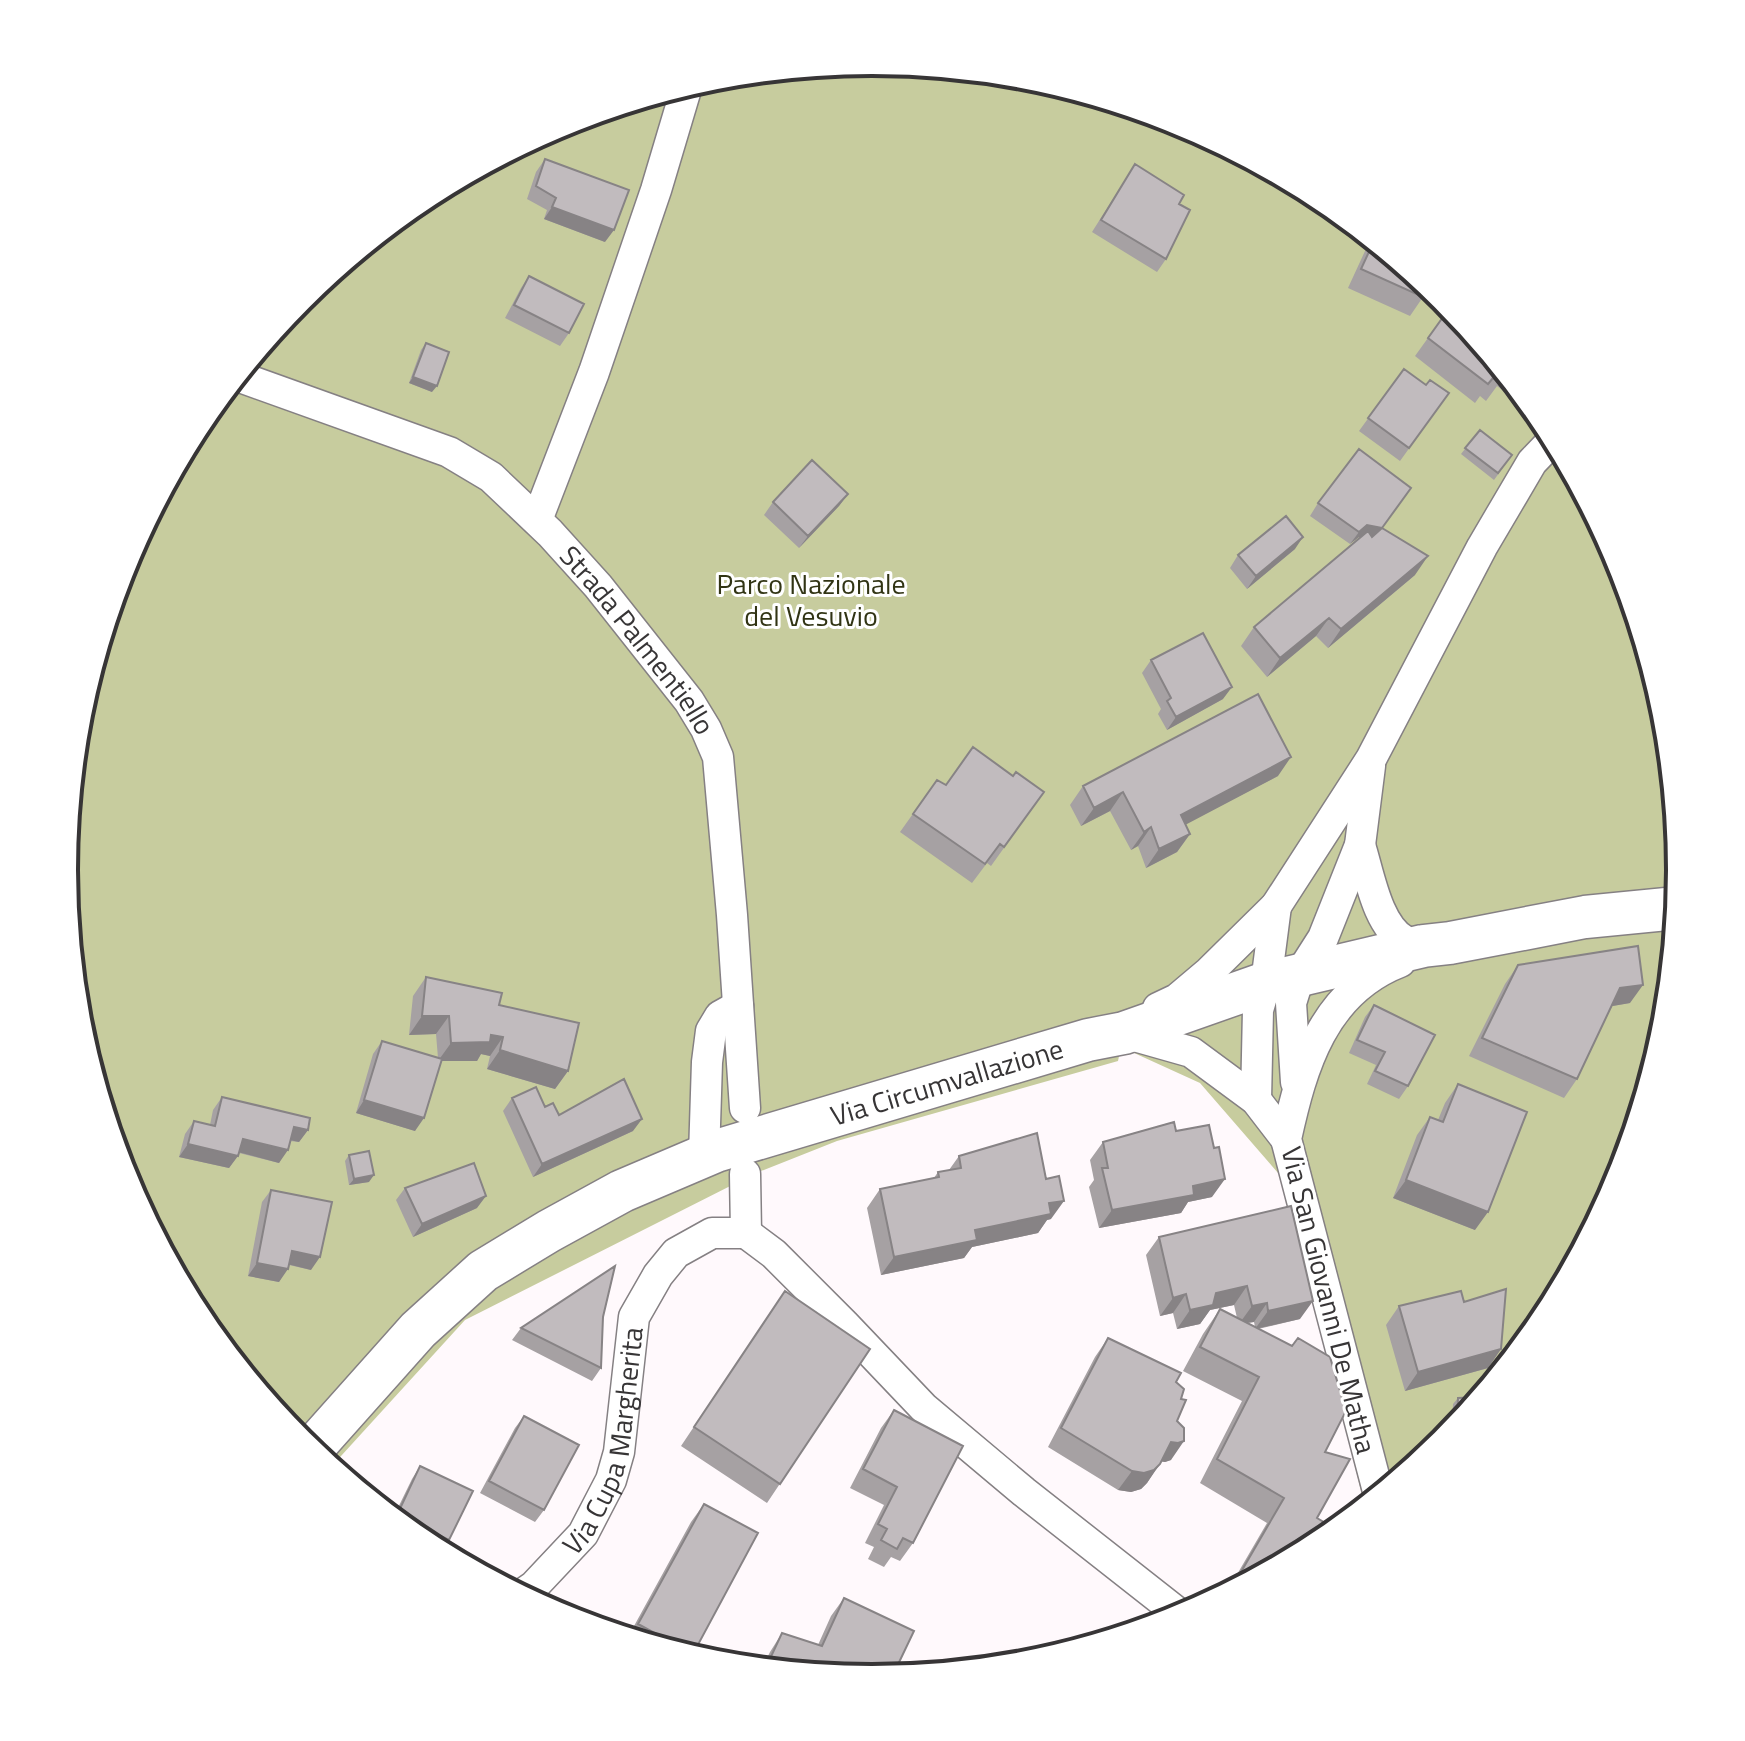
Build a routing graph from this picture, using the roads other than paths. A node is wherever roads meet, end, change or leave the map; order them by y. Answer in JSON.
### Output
{"nodes":[{"id":1,"x":683,"y":99,"type":"edge"},
{"id":2,"x":248,"y":380,"type":"edge"},
{"id":3,"x":1545,"y":448,"type":"edge"},
{"id":4,"x":537,"y":520,"type":"junction"},
{"id":5,"x":1375,"y":750,"type":"junction"},
{"id":6,"x":1360,"y":845,"type":"junction"},
{"id":7,"x":1276,"y":906,"type":"junction"},
{"id":8,"x":1665,"y":909,"type":"edge"},
{"id":9,"x":1436,"y":944,"type":"junction"},
{"id":10,"x":1283,"y":979,"type":"junction"},
{"id":11,"x":738,"y":1006,"type":"junction"},
{"id":12,"x":1106,"y":1036,"type":"junction"},
{"id":13,"x":1297,"y":1088,"type":"junction"},
{"id":14,"x":1256,"y":1100,"type":"junction"},
{"id":15,"x":745,"y":1108,"type":"dead end"},
{"id":16,"x":1286,"y":1139,"type":"junction"},
{"id":17,"x":704,"y":1156,"type":"junction"},
{"id":18,"x":745,"y":1174,"type":"dead end"},
{"id":19,"x":746,"y":1233,"type":"junction"},
{"id":20,"x":320,"y":1440,"type":"edge"},
{"id":21,"x":1376,"y":1484,"type":"edge"},
{"id":22,"x":531,"y":1588,"type":"edge"},
{"id":23,"x":1171,"y":1607,"type":"edge"}],
"edges":[{"from":1,"to":4,"type":"street"},
{"from":2,"to":4,"type":"street","name":"Strada Palmentiello"},
{"from":3,"to":5,"type":"street"},
{"from":4,"to":11,"type":"street","name":"Strada Palmentiello"},
{"from":5,"to":6,"type":"street"},
{"from":5,"to":7,"type":"street"},
{"from":6,"to":9,"type":"street"},
{"from":6,"to":10,"type":"street"},
{"from":7,"to":10,"type":"street"},
{"from":7,"to":12,"type":"street"},
{"from":8,"to":9,"type":"main road","name":"Via Circumvallazione"},
{"from":9,"to":10,"type":"main road","name":"Via Circumvallazione"},
{"from":9,"to":13,"type":"street","name":"Via San Giovanni De Matha"},
{"from":10,"to":12,"type":"main road","name":"Via Circumvallazione"},
{"from":10,"to":13,"type":"street"},
{"from":10,"to":14,"type":"street"},
{"from":11,"to":15,"type":"street","name":"Strada Palmentiello"},
{"from":11,"to":17,"type":"street"},
{"from":12,"to":14,"type":"street"},
{"from":12,"to":17,"type":"main road","name":"Via Circumvallazione"},
{"from":13,"to":16,"type":"street","name":"Via San Giovanni De Matha"},
{"from":14,"to":16,"type":"street"},
{"from":16,"to":21,"type":"street","name":"Via San Giovanni De Matha"},
{"from":17,"to":20,"type":"main road","name":"Via Circumvallazione"},
{"from":18,"to":19,"type":"street"},
{"from":19,"to":22,"type":"street","name":"Via Cupa Margherita"},
{"from":19,"to":23,"type":"street"}]}
